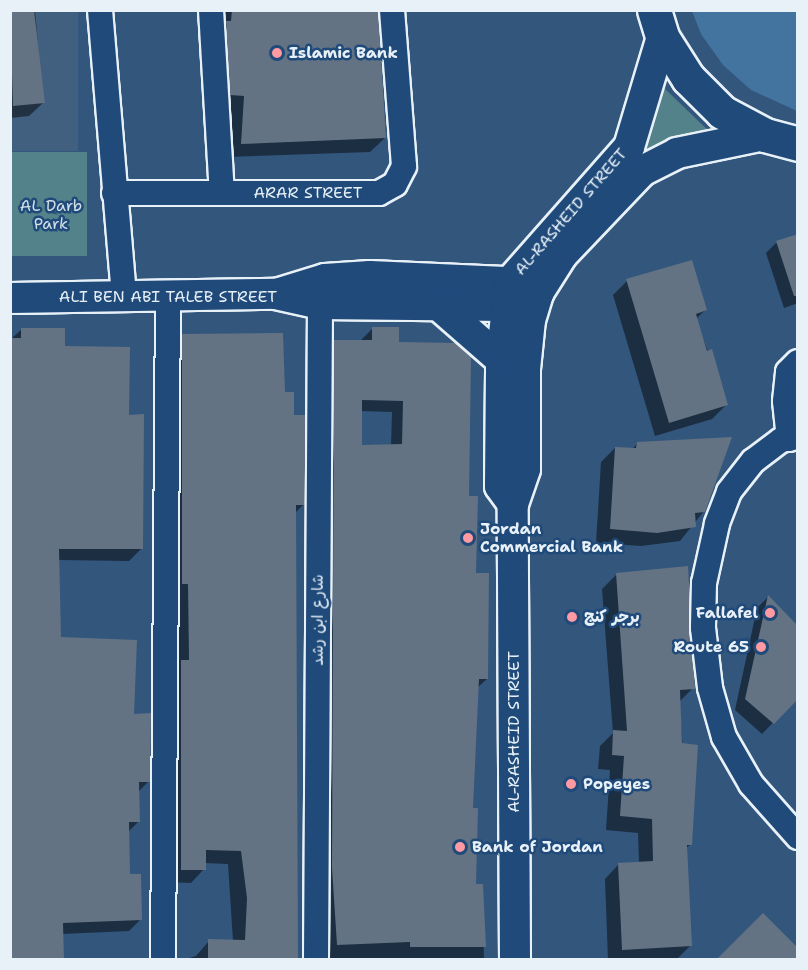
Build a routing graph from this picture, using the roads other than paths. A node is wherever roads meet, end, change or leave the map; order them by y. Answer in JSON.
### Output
{"nodes":[{"id":1,"x":100,"y":10,"type":"edge"},
{"id":2,"x":211,"y":10,"type":"edge"},
{"id":3,"x":393,"y":10,"type":"edge"},
{"id":4,"x":658,"y":24,"type":"edge"},
{"id":5,"x":765,"y":135,"type":"junction"},
{"id":6,"x":798,"y":144,"type":"edge"},
{"id":7,"x":114,"y":193,"type":"junction"},
{"id":8,"x":222,"y":193,"type":"junction"},
{"id":9,"x":538,"y":293,"type":"junction"},
{"id":10,"x":314,"y":294,"type":"junction"},
{"id":11,"x":508,"y":294,"type":"junction"},
{"id":12,"x":168,"y":295,"type":"junction"},
{"id":13,"x":124,"y":297,"type":"junction"},
{"id":14,"x":10,"y":298,"type":"edge"},
{"id":15,"x":436,"y":303,"type":"junction"},
{"id":16,"x":501,"y":360,"type":"junction"},
{"id":17,"x":798,"y":363,"type":"edge"},
{"id":18,"x":793,"y":438,"type":"edge"},
{"id":19,"x":513,"y":504,"type":"junction"},
{"id":20,"x":798,"y":837,"type":"edge"},
{"id":21,"x":163,"y":960,"type":"edge"},
{"id":22,"x":315,"y":960,"type":"edge"},
{"id":23,"x":515,"y":960,"type":"edge"}],
"edges":[{"from":1,"to":7,"type":"street"},
{"from":2,"to":8,"type":"street"},
{"from":3,"to":8,"type":"street","name":"ARAR STREET"},
{"from":4,"to":5,"type":"highway"},
{"from":4,"to":11,"type":"main road","name":"AL-RASHEID STREET"},
{"from":5,"to":6,"type":"highway"},
{"from":5,"to":9,"type":"main road","name":"AL-RASHEID STREET"},
{"from":7,"to":8,"type":"street","name":"ARAR STREET"},
{"from":7,"to":13,"type":"street"},
{"from":9,"to":11,"type":"main road","name":"ALI BEN ABI TALEB STREET"},
{"from":9,"to":19,"type":"main road","name":"AL-RASHEID STREET"},
{"from":10,"to":11,"type":"main road"},
{"from":10,"to":12,"type":"main road","name":"ALI BEN ABI TALEB STREET"},
{"from":10,"to":15,"type":"main road","name":"ALI BEN ABI TALEB STREET"},
{"from":10,"to":22,"type":"street","name":"شارع ابن رشد"},
{"from":11,"to":15,"type":"main road","name":"ALI BEN ABI TALEB STREET"},
{"from":11,"to":16,"type":"main road","name":"AL-RASHEID STREET"},
{"from":12,"to":13,"type":"main road","name":"ALI BEN ABI TALEB STREET"},
{"from":12,"to":21,"type":"street"},
{"from":13,"to":14,"type":"main road","name":"ALI BEN ABI TALEB STREET"},
{"from":15,"to":16,"type":"main road"},
{"from":16,"to":19,"type":"main road","name":"AL-RASHEID STREET"},
{"from":17,"to":18,"type":"street"},
{"from":18,"to":20,"type":"street"},
{"from":19,"to":23,"type":"main road","name":"AL-RASHEID STREET"}]}
